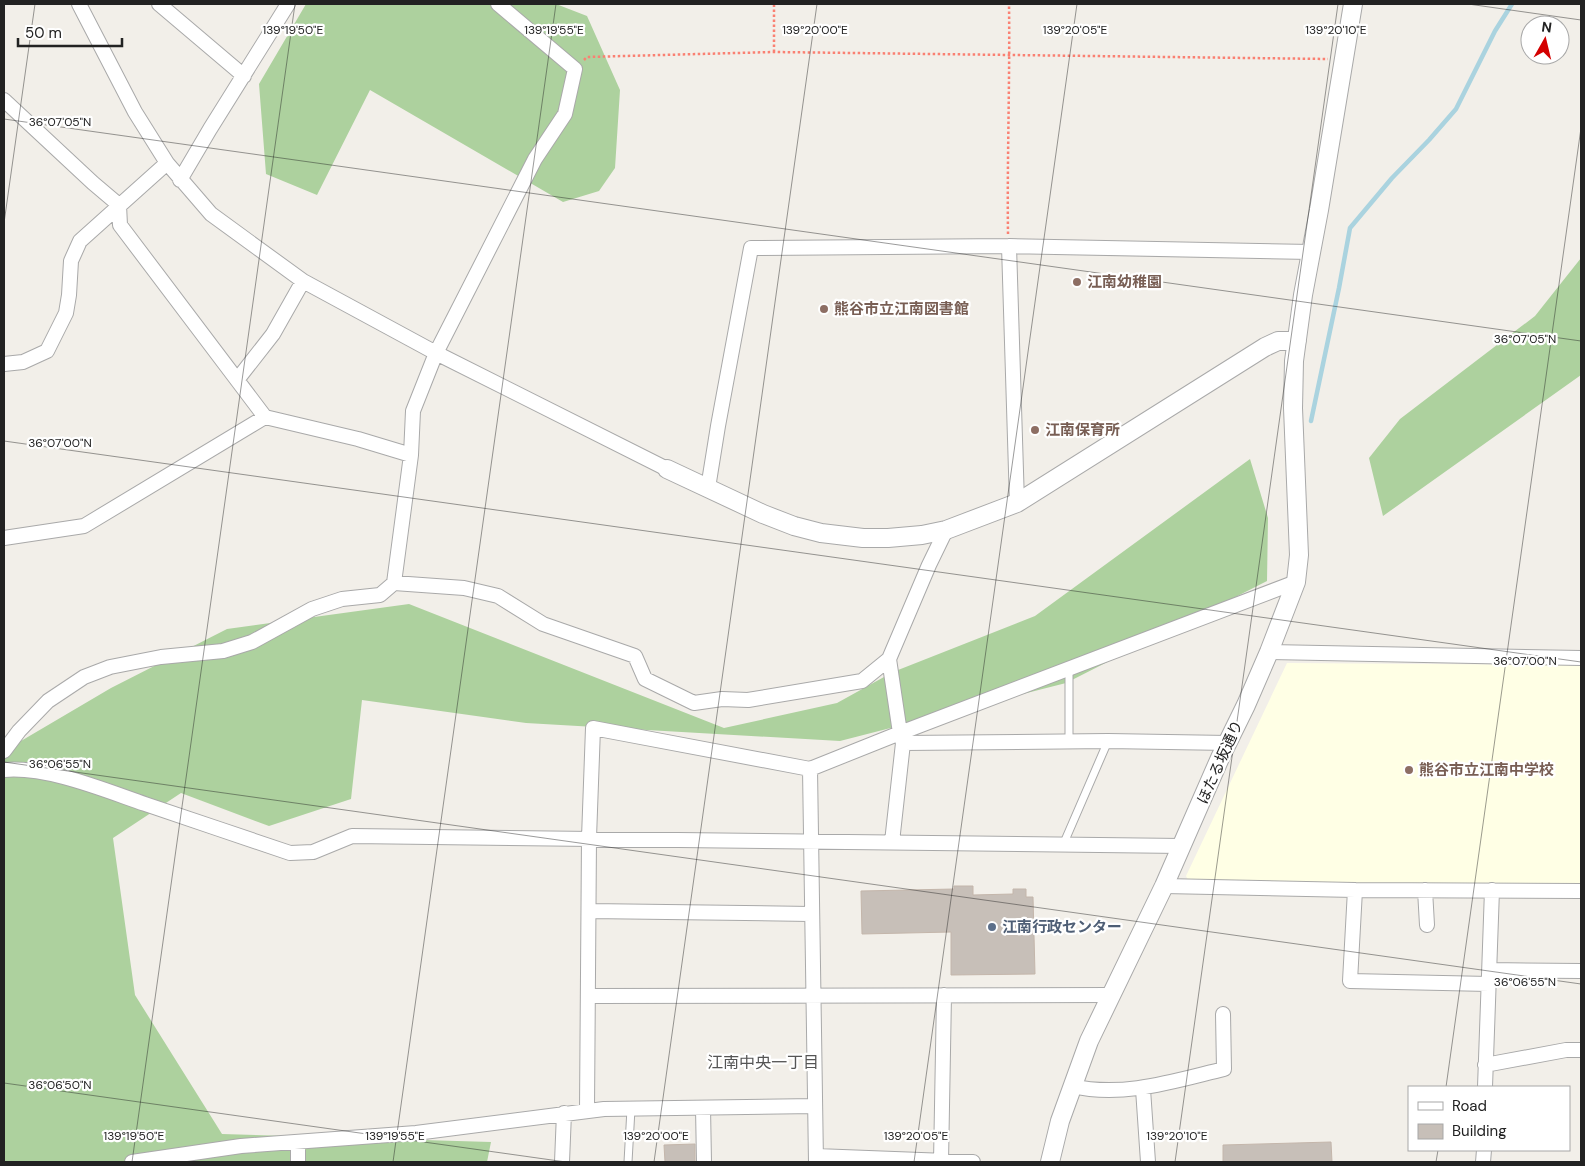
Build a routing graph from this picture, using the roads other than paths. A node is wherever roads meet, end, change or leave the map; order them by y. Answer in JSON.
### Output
{"nodes":[{"id":1,"x":79,"y":4,"type":"edge"},
{"id":2,"x":159,"y":4,"type":"edge"},
{"id":3,"x":288,"y":4,"type":"edge"},
{"id":4,"x":1353,"y":4,"type":"edge"},
{"id":5,"x":500,"y":5,"type":"edge"},
{"id":6,"x":244,"y":76,"type":"junction"},
{"id":7,"x":4,"y":100,"type":"edge"},
{"id":8,"x":167,"y":163,"type":"junction"},
{"id":9,"x":180,"y":180,"type":"junction"},
{"id":10,"x":119,"y":205,"type":"junction"},
{"id":11,"x":1009,"y":246,"type":"junction"},
{"id":12,"x":1311,"y":252,"type":"junction"},
{"id":13,"x":304,"y":281,"type":"junction"},
{"id":14,"x":1297,"y":341,"type":"junction"},
{"id":15,"x":436,"y":353,"type":"junction"},
{"id":16,"x":4,"y":364,"type":"edge"},
{"id":17,"x":237,"y":380,"type":"junction"},
{"id":18,"x":265,"y":417,"type":"junction"},
{"id":19,"x":411,"y":455,"type":"junction"},
{"id":20,"x":667,"y":469,"type":"joint"},
{"id":21,"x":708,"y":488,"type":"junction"},
{"id":22,"x":1017,"y":503,"type":"junction"},
{"id":23,"x":946,"y":530,"type":"junction"},
{"id":24,"x":4,"y":538,"type":"edge"},
{"id":25,"x":1296,"y":582,"type":"junction"},
{"id":26,"x":394,"y":583,"type":"junction"},
{"id":27,"x":1269,"y":652,"type":"junction"},
{"id":28,"x":1581,"y":658,"type":"edge"},
{"id":29,"x":889,"y":659,"type":"junction"},
{"id":30,"x":1069,"y":668,"type":"junction"},
{"id":31,"x":902,"y":738,"type":"junction"},
{"id":32,"x":1069,"y":741,"type":"junction"},
{"id":33,"x":1108,"y":741,"type":"junction"},
{"id":34,"x":1228,"y":743,"type":"junction"},
{"id":35,"x":4,"y":751,"type":"edge"},
{"id":36,"x":810,"y":769,"type":"junction"},
{"id":37,"x":4,"y":770,"type":"edge"},
{"id":38,"x":589,"y":838,"type":"junction"},
{"id":39,"x":810,"y":841,"type":"junction"},
{"id":40,"x":892,"y":842,"type":"junction"},
{"id":41,"x":1063,"y":845,"type":"junction"},
{"id":42,"x":1182,"y":846,"type":"junction"},
{"id":43,"x":1164,"y":886,"type":"junction"},
{"id":44,"x":1355,"y":890,"type":"junction"},
{"id":45,"x":1425,"y":890,"type":"junction"},
{"id":46,"x":1492,"y":890,"type":"junction"},
{"id":47,"x":1581,"y":892,"type":"edge"},
{"id":48,"x":589,"y":911,"type":"junction"},
{"id":49,"x":812,"y":914,"type":"junction"},
{"id":50,"x":1426,"y":926,"type":"dead end"},
{"id":51,"x":1581,"y":971,"type":"edge"},
{"id":52,"x":1489,"y":977,"type":"junction"},
{"id":53,"x":813,"y":995,"type":"junction"},
{"id":54,"x":944,"y":995,"type":"junction"},
{"id":55,"x":1111,"y":995,"type":"junction"},
{"id":56,"x":588,"y":996,"type":"junction"},
{"id":57,"x":1223,"y":1014,"type":"dead end"},
{"id":58,"x":1581,"y":1050,"type":"edge"},
{"id":59,"x":1485,"y":1065,"type":"junction"},
{"id":60,"x":1072,"y":1086,"type":"junction"},
{"id":61,"x":1485,"y":1086,"type":"edge"},
{"id":62,"x":1143,"y":1089,"type":"junction"},
{"id":63,"x":815,"y":1106,"type":"junction"},
{"id":64,"x":703,"y":1108,"type":"junction"},
{"id":65,"x":631,"y":1109,"type":"junction"},
{"id":66,"x":587,"y":1110,"type":"junction"},
{"id":67,"x":564,"y":1113,"type":"junction"},
{"id":68,"x":298,"y":1142,"type":"junction"},
{"id":69,"x":816,"y":1159,"type":"edge"},
{"id":70,"x":132,"y":1162,"type":"edge"},
{"id":71,"x":298,"y":1162,"type":"edge"},
{"id":72,"x":562,"y":1162,"type":"edge"},
{"id":73,"x":628,"y":1162,"type":"edge"},
{"id":74,"x":704,"y":1162,"type":"edge"},
{"id":75,"x":941,"y":1162,"type":"edge"},
{"id":76,"x":973,"y":1162,"type":"edge"},
{"id":77,"x":1050,"y":1162,"type":"edge"},
{"id":78,"x":1148,"y":1162,"type":"edge"}],
"edges":[{"from":1,"to":8,"type":"street"},
{"from":2,"to":6,"type":"street"},
{"from":3,"to":6,"type":"street"},
{"from":4,"to":12,"type":"street","name":"ほたる坂通り"},
{"from":5,"to":15,"type":"street"},
{"from":6,"to":9,"type":"street"},
{"from":7,"to":10,"type":"street"},
{"from":8,"to":9,"type":"street"},
{"from":8,"to":10,"type":"street"},
{"from":9,"to":13,"type":"street"},
{"from":10,"to":16,"type":"street"},
{"from":10,"to":17,"type":"street"},
{"from":11,"to":12,"type":"street"},
{"from":11,"to":21,"type":"street"},
{"from":11,"to":22,"type":"street"},
{"from":12,"to":14,"type":"street","name":"ほたる坂通り"},
{"from":13,"to":15,"type":"street"},
{"from":13,"to":17,"type":"street"},
{"from":14,"to":22,"type":"street"},
{"from":14,"to":25,"type":"street","name":"ほたる坂通り"},
{"from":15,"to":19,"type":"street"},
{"from":15,"to":20,"type":"street"},
{"from":17,"to":18,"type":"street"},
{"from":18,"to":19,"type":"street"},
{"from":18,"to":24,"type":"street"},
{"from":19,"to":26,"type":"street"},
{"from":20,"to":21,"type":"street"},
{"from":21,"to":23,"type":"street"},
{"from":22,"to":23,"type":"street"},
{"from":23,"to":29,"type":"street"},
{"from":25,"to":27,"type":"street","name":"ほたる坂通り"},
{"from":25,"to":30,"type":"street"},
{"from":26,"to":29,"type":"street"},
{"from":26,"to":35,"type":"street"},
{"from":27,"to":28,"type":"street"},
{"from":27,"to":34,"type":"street","name":"ほたる坂通り"},
{"from":29,"to":31,"type":"street"},
{"from":30,"to":31,"type":"street"},
{"from":30,"to":32,"type":"lane"},
{"from":31,"to":32,"type":"street"},
{"from":31,"to":36,"type":"street"},
{"from":31,"to":40,"type":"street"},
{"from":32,"to":33,"type":"street"},
{"from":33,"to":34,"type":"street"},
{"from":33,"to":41,"type":"lane"},
{"from":34,"to":42,"type":"street","name":"ほたる坂通り"},
{"from":36,"to":38,"type":"street"},
{"from":36,"to":39,"type":"street"},
{"from":37,"to":38,"type":"street"},
{"from":38,"to":39,"type":"street"},
{"from":38,"to":48,"type":"street"},
{"from":39,"to":40,"type":"street"},
{"from":39,"to":49,"type":"street"},
{"from":40,"to":41,"type":"street"},
{"from":41,"to":42,"type":"street"},
{"from":42,"to":43,"type":"street","name":"ほたる坂通り"},
{"from":43,"to":44,"type":"street"},
{"from":43,"to":55,"type":"street","name":"ほたる坂通り"},
{"from":44,"to":45,"type":"street"},
{"from":44,"to":52,"type":"street"},
{"from":45,"to":46,"type":"street"},
{"from":45,"to":50,"type":"street"},
{"from":46,"to":47,"type":"street"},
{"from":46,"to":52,"type":"street"},
{"from":48,"to":49,"type":"street"},
{"from":48,"to":56,"type":"street"},
{"from":49,"to":53,"type":"street"},
{"from":51,"to":52,"type":"street"},
{"from":52,"to":59,"type":"street"},
{"from":53,"to":54,"type":"street"},
{"from":53,"to":56,"type":"street"},
{"from":53,"to":63,"type":"street"},
{"from":54,"to":55,"type":"street"},
{"from":54,"to":75,"type":"street"},
{"from":55,"to":60,"type":"street","name":"ほたる坂通り"},
{"from":56,"to":66,"type":"street"},
{"from":57,"to":62,"type":"street"},
{"from":58,"to":59,"type":"street"},
{"from":59,"to":61,"type":"street"},
{"from":60,"to":62,"type":"street"},
{"from":60,"to":77,"type":"street","name":"ほたる坂通り"},
{"from":62,"to":78,"type":"street"},
{"from":63,"to":64,"type":"street"},
{"from":63,"to":69,"type":"street"},
{"from":64,"to":65,"type":"street"},
{"from":64,"to":74,"type":"street"},
{"from":65,"to":66,"type":"street"},
{"from":65,"to":73,"type":"lane"},
{"from":66,"to":67,"type":"street"},
{"from":67,"to":68,"type":"street"},
{"from":67,"to":72,"type":"street"},
{"from":68,"to":70,"type":"street"},
{"from":68,"to":71,"type":"street"},
{"from":69,"to":75,"type":"street"},
{"from":75,"to":76,"type":"street"}]}
